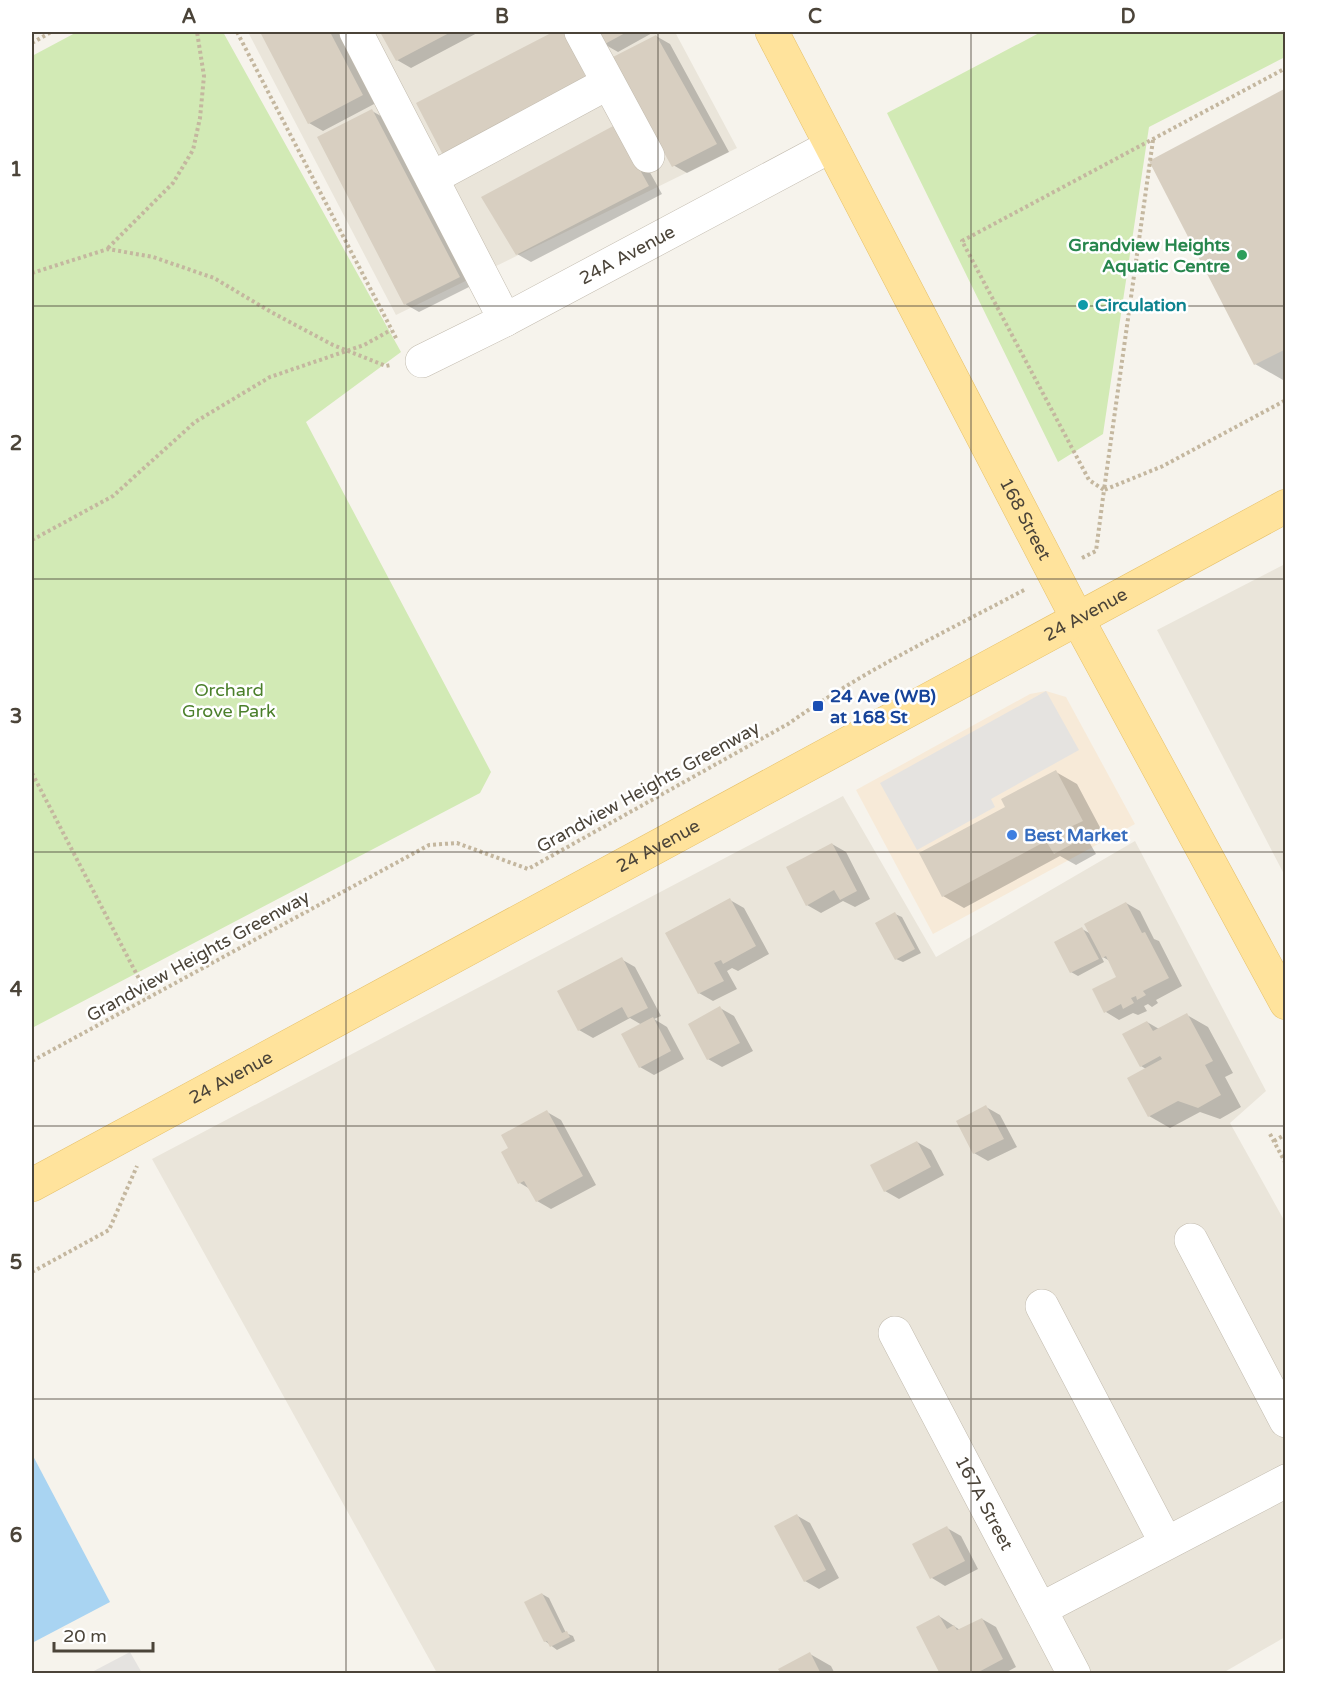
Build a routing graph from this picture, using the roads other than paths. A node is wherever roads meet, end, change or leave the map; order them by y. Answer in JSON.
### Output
{"nodes":[{"id":1,"x":356,"y":32,"type":"edge"},
{"id":2,"x":581,"y":32,"type":"edge"},
{"id":3,"x":772,"y":32,"type":"edge"},
{"id":4,"x":608,"y":83,"type":"junction"},
{"id":5,"x":831,"y":146,"type":"junction"},
{"id":6,"x":648,"y":156,"type":"dead end"},
{"id":7,"x":432,"y":178,"type":"junction"},
{"id":8,"x":505,"y":320,"type":"junction"},
{"id":9,"x":422,"y":361,"type":"road end"},
{"id":10,"x":1286,"y":506,"type":"edge"},
{"id":11,"x":1077,"y":618,"type":"junction"},
{"id":12,"x":1286,"y":1003,"type":"edge"},
{"id":13,"x":32,"y":1185,"type":"edge"},
{"id":14,"x":1191,"y":1240,"type":"dead end"},
{"id":15,"x":1042,"y":1306,"type":"dead end"},
{"id":16,"x":895,"y":1333,"type":"dead end"},
{"id":17,"x":1286,"y":1421,"type":"edge"},
{"id":18,"x":1286,"y":1480,"type":"edge"},
{"id":19,"x":1166,"y":1543,"type":"junction"},
{"id":20,"x":1041,"y":1609,"type":"junction"},
{"id":21,"x":1074,"y":1674,"type":"edge"}],
"edges":[{"from":1,"to":7,"type":"street"},
{"from":2,"to":4,"type":"street"},
{"from":3,"to":5,"type":"main road","name":"168 Street"},
{"from":4,"to":6,"type":"street"},
{"from":4,"to":7,"type":"street"},
{"from":5,"to":8,"type":"street","name":"24A Avenue"},
{"from":5,"to":11,"type":"main road","name":"168 Street"},
{"from":7,"to":8,"type":"street"},
{"from":8,"to":9,"type":"street","name":"24A Avenue"},
{"from":10,"to":11,"type":"main road","name":"24 Avenue"},
{"from":11,"to":12,"type":"main road","name":"168 Street"},
{"from":11,"to":13,"type":"main road","name":"24 Avenue"},
{"from":14,"to":17,"type":"street"},
{"from":15,"to":19,"type":"street"},
{"from":16,"to":20,"type":"street","name":"167A Street"},
{"from":18,"to":19,"type":"street"},
{"from":19,"to":20,"type":"street"},
{"from":20,"to":21,"type":"street","name":"167A Street"}]}
